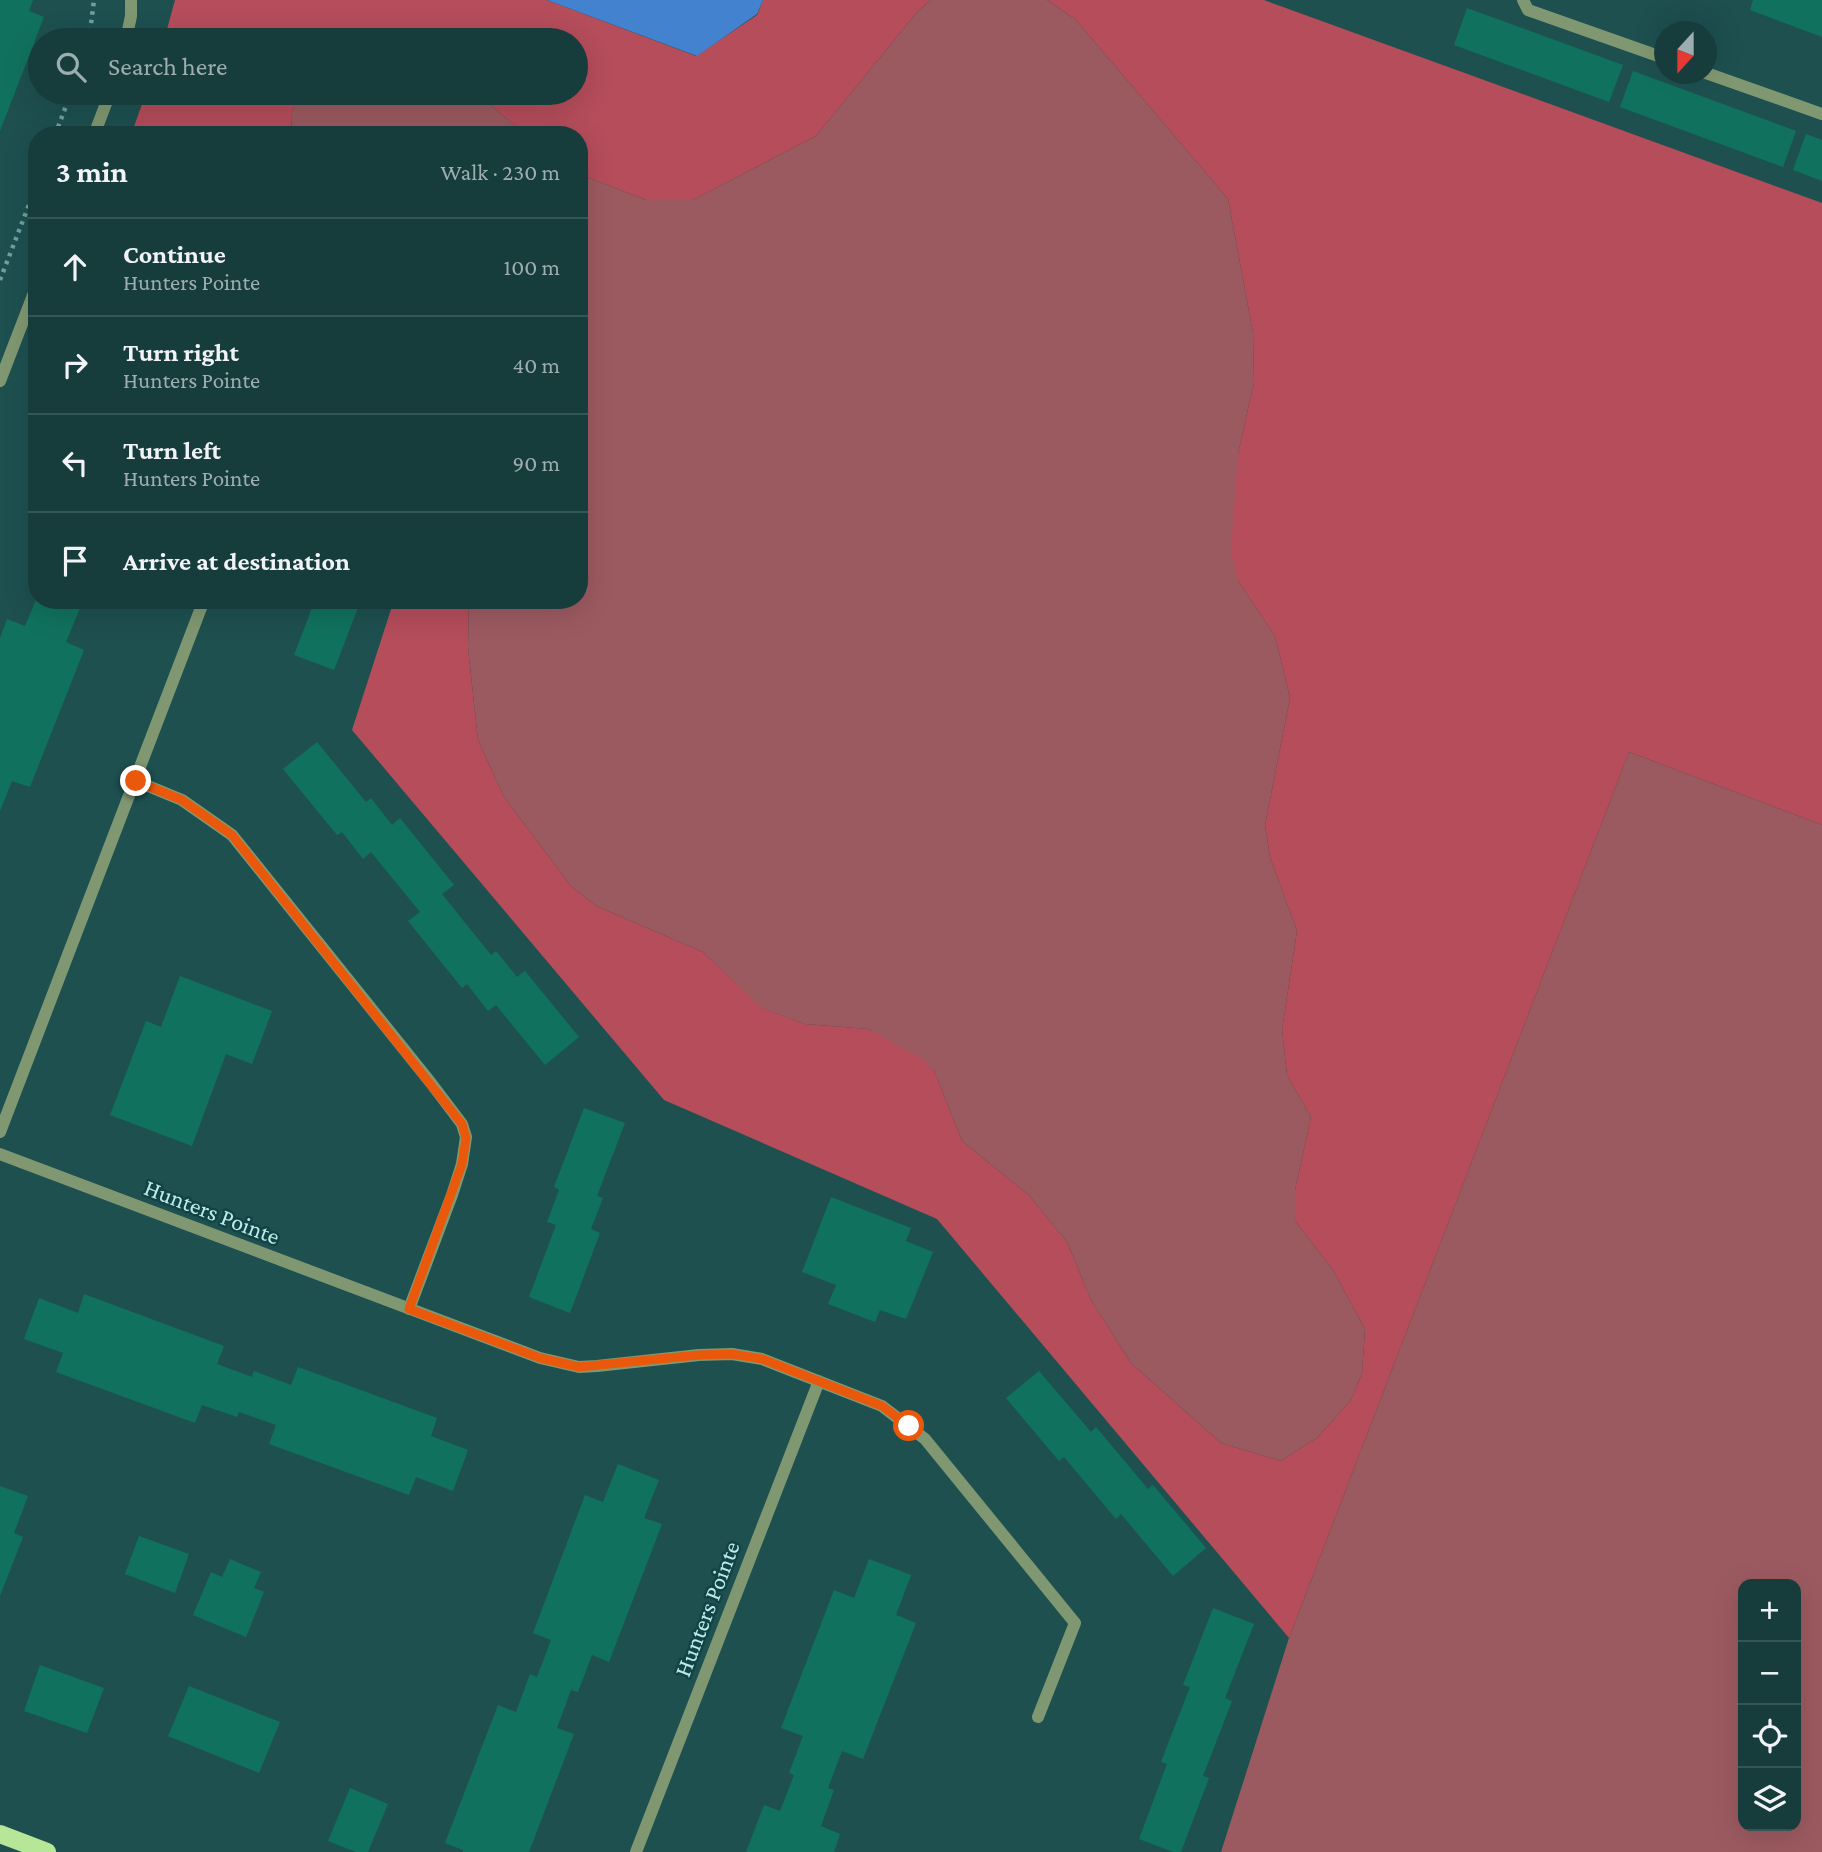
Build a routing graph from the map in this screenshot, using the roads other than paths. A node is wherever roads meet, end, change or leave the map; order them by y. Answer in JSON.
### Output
{"nodes":[{"id":1,"x":131,"y":0,"type":"edge"},
{"id":2,"x":1523,"y":0,"type":"edge"},
{"id":3,"x":128,"y":28,"type":"edge"},
{"id":4,"x":1654,"y":54,"type":"edge"},
{"id":5,"x":1717,"y":77,"type":"edge"},
{"id":6,"x":105,"y":105,"type":"edge"},
{"id":7,"x":1822,"y":114,"type":"edge"},
{"id":8,"x":97,"y":126,"type":"edge"},
{"id":9,"x":28,"y":308,"type":"edge"},
{"id":10,"x":0,"y":381,"type":"edge"},
{"id":11,"x":201,"y":609,"type":"edge"},
{"id":12,"x":136,"y":781,"type":"junction"},
{"id":13,"x":0,"y":1132,"type":"edge"},
{"id":14,"x":0,"y":1154,"type":"edge"},
{"id":15,"x":409,"y":1309,"type":"junction"},
{"id":16,"x":819,"y":1381,"type":"junction"},
{"id":17,"x":1038,"y":1717,"type":"dead end"},
{"id":18,"x":0,"y":1834,"type":"edge"},
{"id":19,"x":47,"y":1852,"type":"edge"},
{"id":20,"x":636,"y":1852,"type":"edge"}],
"edges":[{"from":1,"to":3,"type":"street"},
{"from":2,"to":4,"type":"street"},
{"from":5,"to":7,"type":"street"},
{"from":6,"to":8,"type":"street"},
{"from":9,"to":10,"type":"street"},
{"from":11,"to":12,"type":"street"},
{"from":12,"to":13,"type":"street"},
{"from":12,"to":15,"type":"street"},
{"from":14,"to":15,"type":"street","name":"Hunters Pointe"},
{"from":15,"to":16,"type":"street","name":"Hunters Pointe"},
{"from":16,"to":17,"type":"street","name":"Hunters Pointe"},
{"from":16,"to":20,"type":"street","name":"Hunters Pointe"},
{"from":18,"to":19,"type":"main road"}]}
